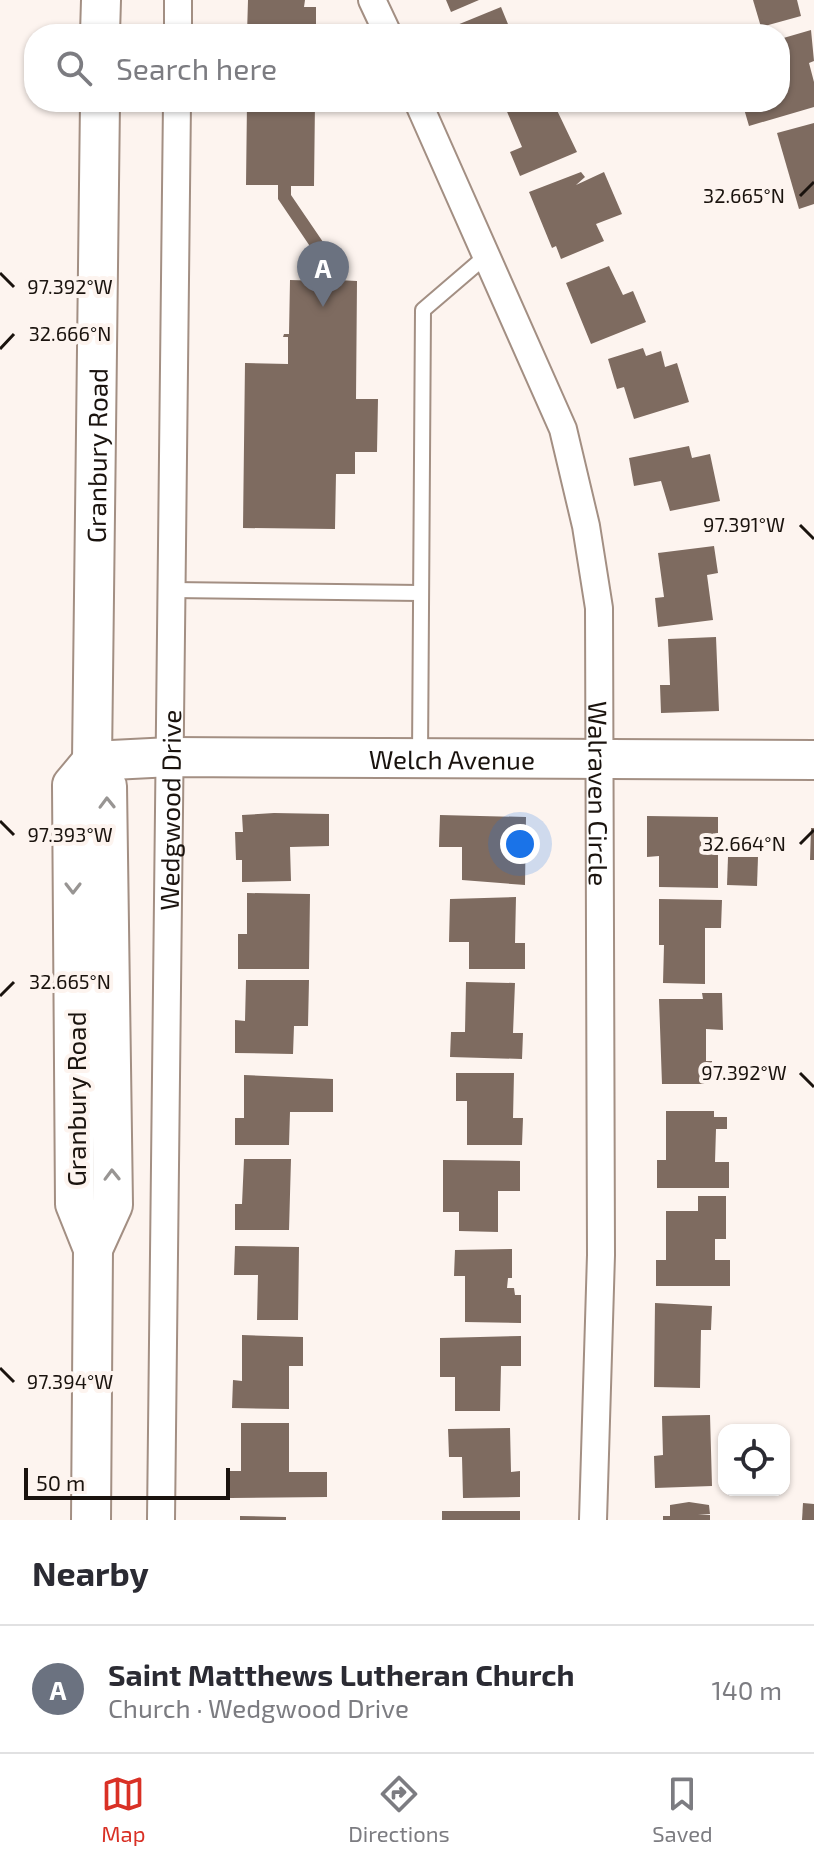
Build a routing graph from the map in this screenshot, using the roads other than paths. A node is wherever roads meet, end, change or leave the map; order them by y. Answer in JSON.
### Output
{"nodes":[{"id":1,"x":101,"y":0,"type":"edge"},
{"id":2,"x":178,"y":0,"type":"edge"},
{"id":3,"x":372,"y":0,"type":"edge"},
{"id":4,"x":100,"y":24,"type":"edge"},
{"id":5,"x":178,"y":24,"type":"edge"},
{"id":6,"x":383,"y":24,"type":"edge"},
{"id":7,"x":100,"y":112,"type":"edge"},
{"id":8,"x":177,"y":112,"type":"edge"},
{"id":9,"x":422,"y":112,"type":"edge"},
{"id":10,"x":486,"y":256,"type":"junction"},
{"id":11,"x":172,"y":590,"type":"junction"},
{"id":12,"x":420,"y":593,"type":"junction"},
{"id":13,"x":171,"y":757,"type":"junction"},
{"id":14,"x":420,"y":757,"type":"junction"},
{"id":15,"x":601,"y":757,"type":"junction"},
{"id":16,"x":814,"y":760,"type":"edge"},
{"id":17,"x":92,"y":761,"type":"junction"},
{"id":18,"x":91,"y":1520,"type":"edge"},
{"id":19,"x":161,"y":1520,"type":"edge"},
{"id":20,"x":593,"y":1520,"type":"edge"}],
"edges":[{"from":1,"to":4,"type":"main road"},
{"from":2,"to":5,"type":"street"},
{"from":3,"to":6,"type":"street"},
{"from":7,"to":17,"type":"main road","name":"Granbury Road"},
{"from":8,"to":11,"type":"street","name":"Wedgwood Drive"},
{"from":9,"to":10,"type":"street","name":"Walraven Circle"},
{"from":10,"to":12,"type":"lane"},
{"from":10,"to":15,"type":"street","name":"Walraven Circle"},
{"from":11,"to":12,"type":"lane"},
{"from":11,"to":13,"type":"street","name":"Wedgwood Drive"},
{"from":12,"to":14,"type":"lane"},
{"from":13,"to":14,"type":"main road","name":"Welch Avenue"},
{"from":13,"to":17,"type":"main road","name":"Welch Avenue"},
{"from":13,"to":19,"type":"street","name":"Wedgwood Drive"},
{"from":14,"to":15,"type":"main road","name":"Welch Avenue"},
{"from":15,"to":16,"type":"main road","name":"Welch Avenue"},
{"from":15,"to":20,"type":"street","name":"Walraven Circle"},
{"from":17,"to":18,"type":"main road","name":"Granbury Road"}]}
